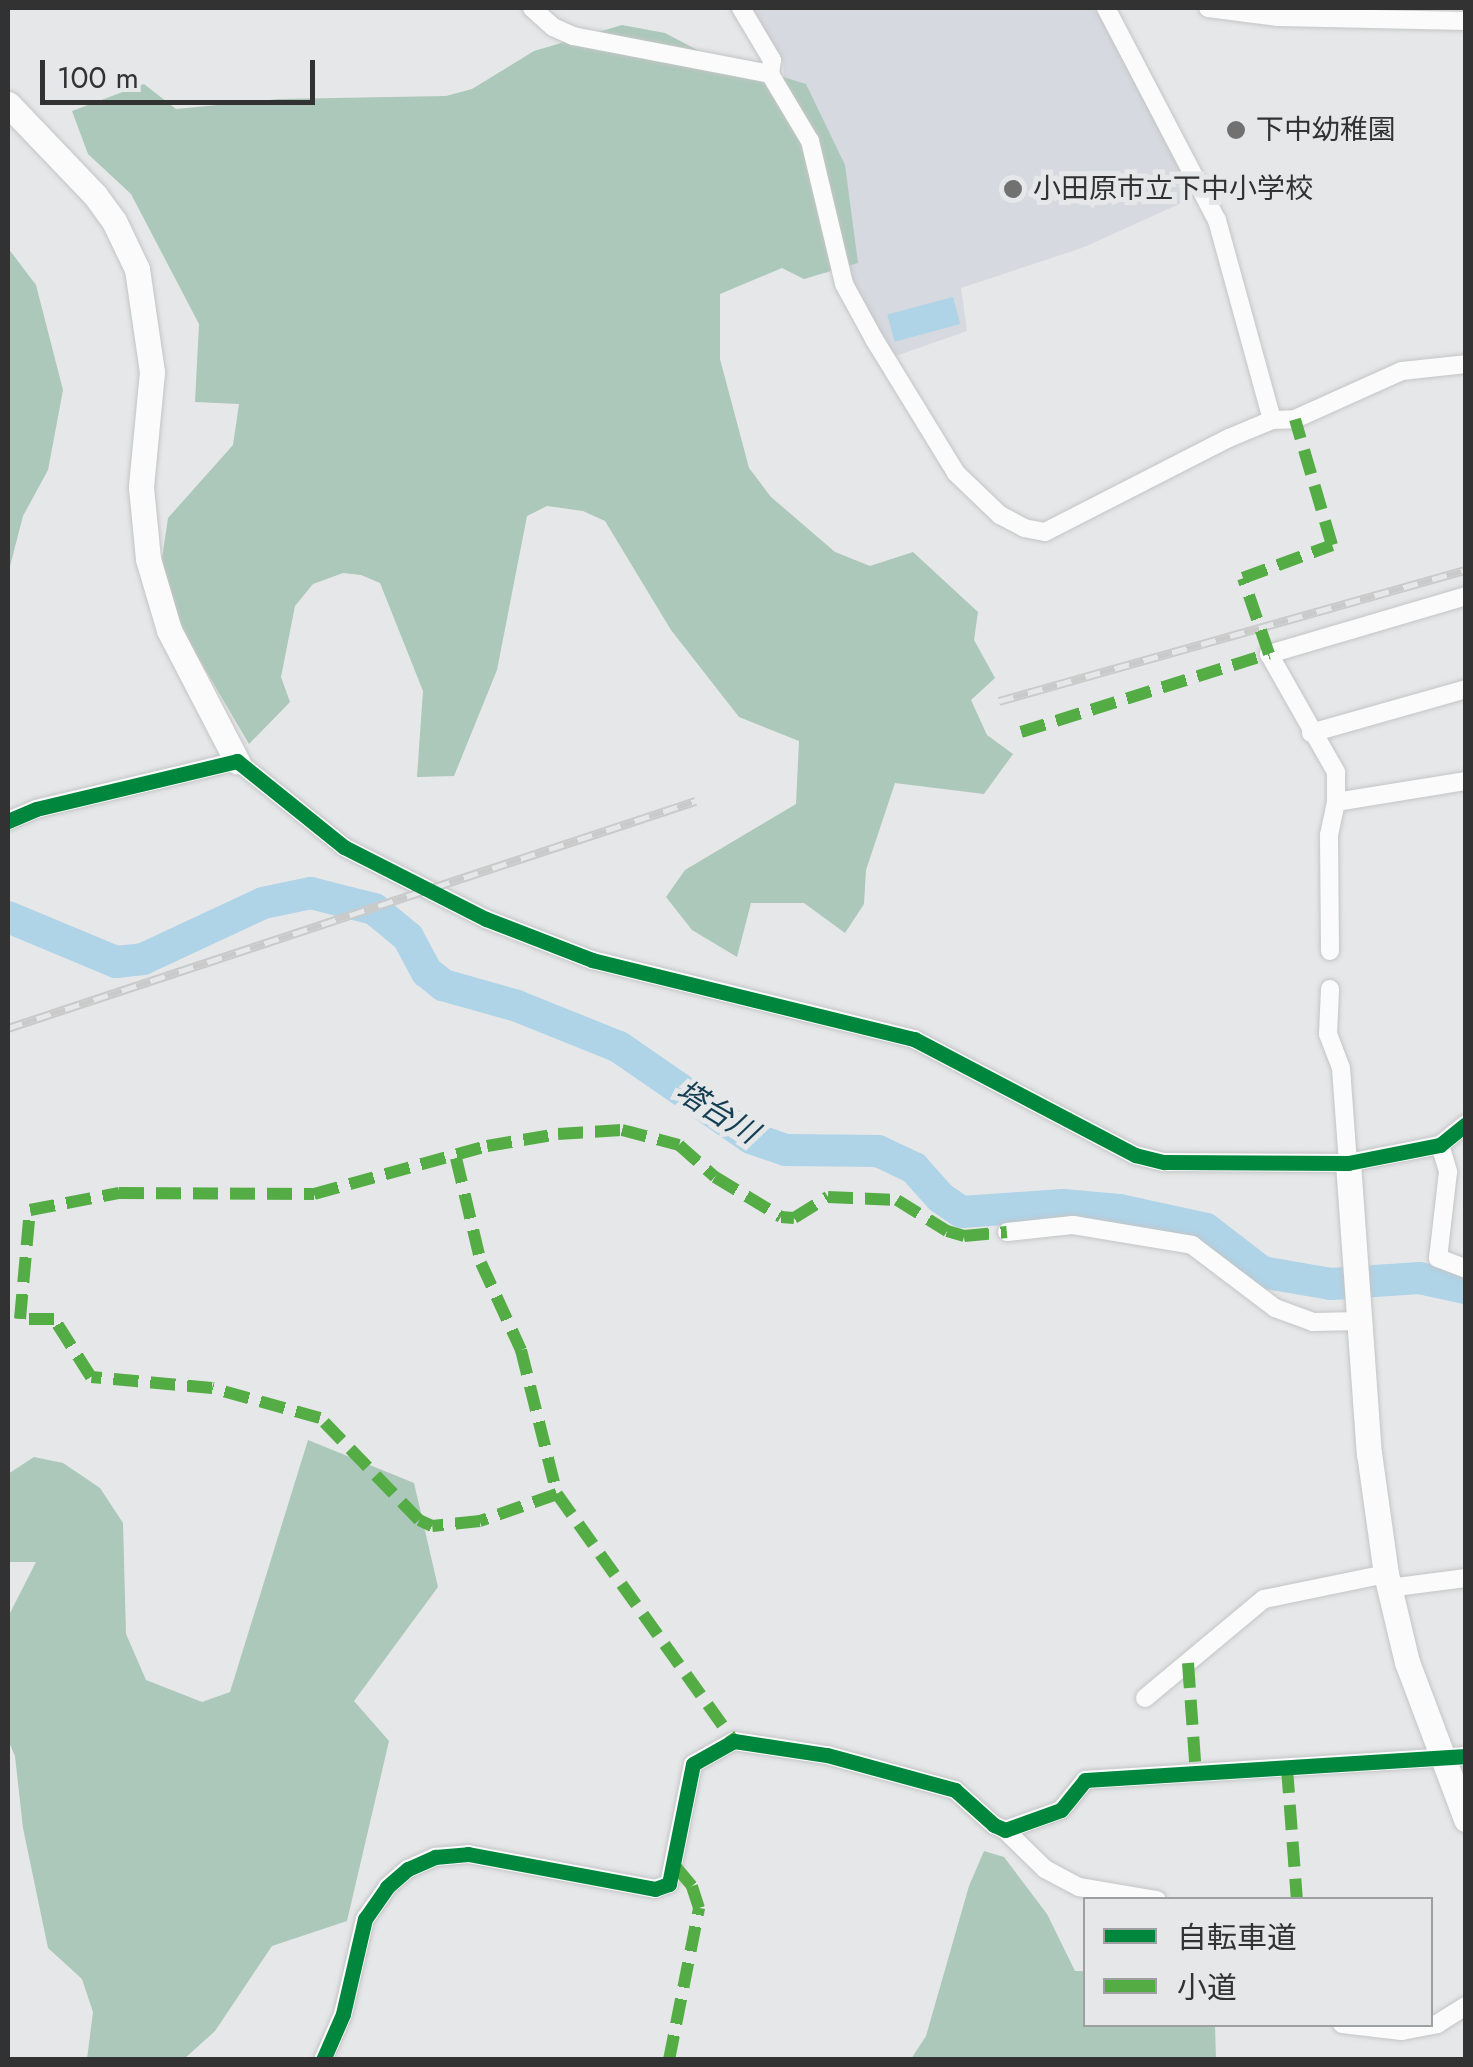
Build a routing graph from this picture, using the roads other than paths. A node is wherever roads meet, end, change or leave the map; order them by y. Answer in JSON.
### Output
{"nodes":[{"id":1,"x":532,"y":8,"type":"edge"},
{"id":2,"x":741,"y":8,"type":"edge"},
{"id":3,"x":1106,"y":8,"type":"edge"},
{"id":4,"x":1208,"y":8,"type":"edge"},
{"id":5,"x":1466,"y":21,"type":"edge"},
{"id":6,"x":770,"y":74,"type":"junction"},
{"id":7,"x":8,"y":104,"type":"edge"},
{"id":8,"x":1466,"y":364,"type":"edge"},
{"id":9,"x":1272,"y":420,"type":"junction"},
{"id":10,"x":1466,"y":596,"type":"edge"},
{"id":11,"x":1466,"y":689,"type":"edge"},
{"id":12,"x":1310,"y":733,"type":"junction"},
{"id":13,"x":238,"y":761,"type":"junction"},
{"id":14,"x":1466,"y":781,"type":"edge"},
{"id":15,"x":1336,"y":802,"type":"junction"},
{"id":16,"x":8,"y":821,"type":"edge"},
{"id":17,"x":1330,"y":951,"type":"dead end"},
{"id":18,"x":1330,"y":989,"type":"dead end"},
{"id":19,"x":1466,"y":1124,"type":"edge"},
{"id":20,"x":1440,"y":1145,"type":"junction"},
{"id":21,"x":1348,"y":1163,"type":"junction"},
{"id":22,"x":1006,"y":1232,"type":"dead end"},
{"id":23,"x":1466,"y":1269,"type":"edge"},
{"id":24,"x":1360,"y":1314,"type":"junction"},
{"id":25,"x":1466,"y":1578,"type":"edge"},
{"id":26,"x":1388,"y":1581,"type":"junction"},
{"id":27,"x":1145,"y":1698,"type":"dead end"},
{"id":28,"x":1453,"y":1757,"type":"edge"},
{"id":29,"x":1466,"y":1819,"type":"edge"},
{"id":30,"x":1005,"y":1830,"type":"junction"},
{"id":31,"x":1140,"y":1897,"type":"edge"},
{"id":32,"x":1466,"y":2006,"type":"edge"},
{"id":33,"x":1433,"y":2025,"type":"edge"},
{"id":34,"x":1364,"y":2027,"type":"edge"},
{"id":35,"x":1424,"y":2027,"type":"edge"},
{"id":36,"x":323,"y":2060,"type":"edge"}],
"edges":[{"from":1,"to":6,"type":"street"},
{"from":2,"to":6,"type":"street"},
{"from":3,"to":9,"type":"street"},
{"from":4,"to":5,"type":"street"},
{"from":6,"to":9,"type":"street"},
{"from":7,"to":13,"type":"street"},
{"from":8,"to":9,"type":"street"},
{"from":10,"to":12,"type":"street"},
{"from":11,"to":12,"type":"street"},
{"from":12,"to":15,"type":"street"},
{"from":13,"to":16,"type":"street"},
{"from":13,"to":21,"type":"street"},
{"from":14,"to":15,"type":"street"},
{"from":15,"to":17,"type":"street"},
{"from":18,"to":21,"type":"street"},
{"from":19,"to":20,"type":"street"},
{"from":20,"to":21,"type":"street"},
{"from":20,"to":23,"type":"street"},
{"from":21,"to":24,"type":"street"},
{"from":22,"to":24,"type":"street"},
{"from":24,"to":26,"type":"street"},
{"from":25,"to":26,"type":"street"},
{"from":26,"to":27,"type":"street"},
{"from":26,"to":28,"type":"street"},
{"from":28,"to":29,"type":"street"},
{"from":28,"to":30,"type":"street"},
{"from":30,"to":31,"type":"street"},
{"from":30,"to":36,"type":"street"},
{"from":32,"to":33,"type":"street"},
{"from":34,"to":35,"type":"street"}]}
